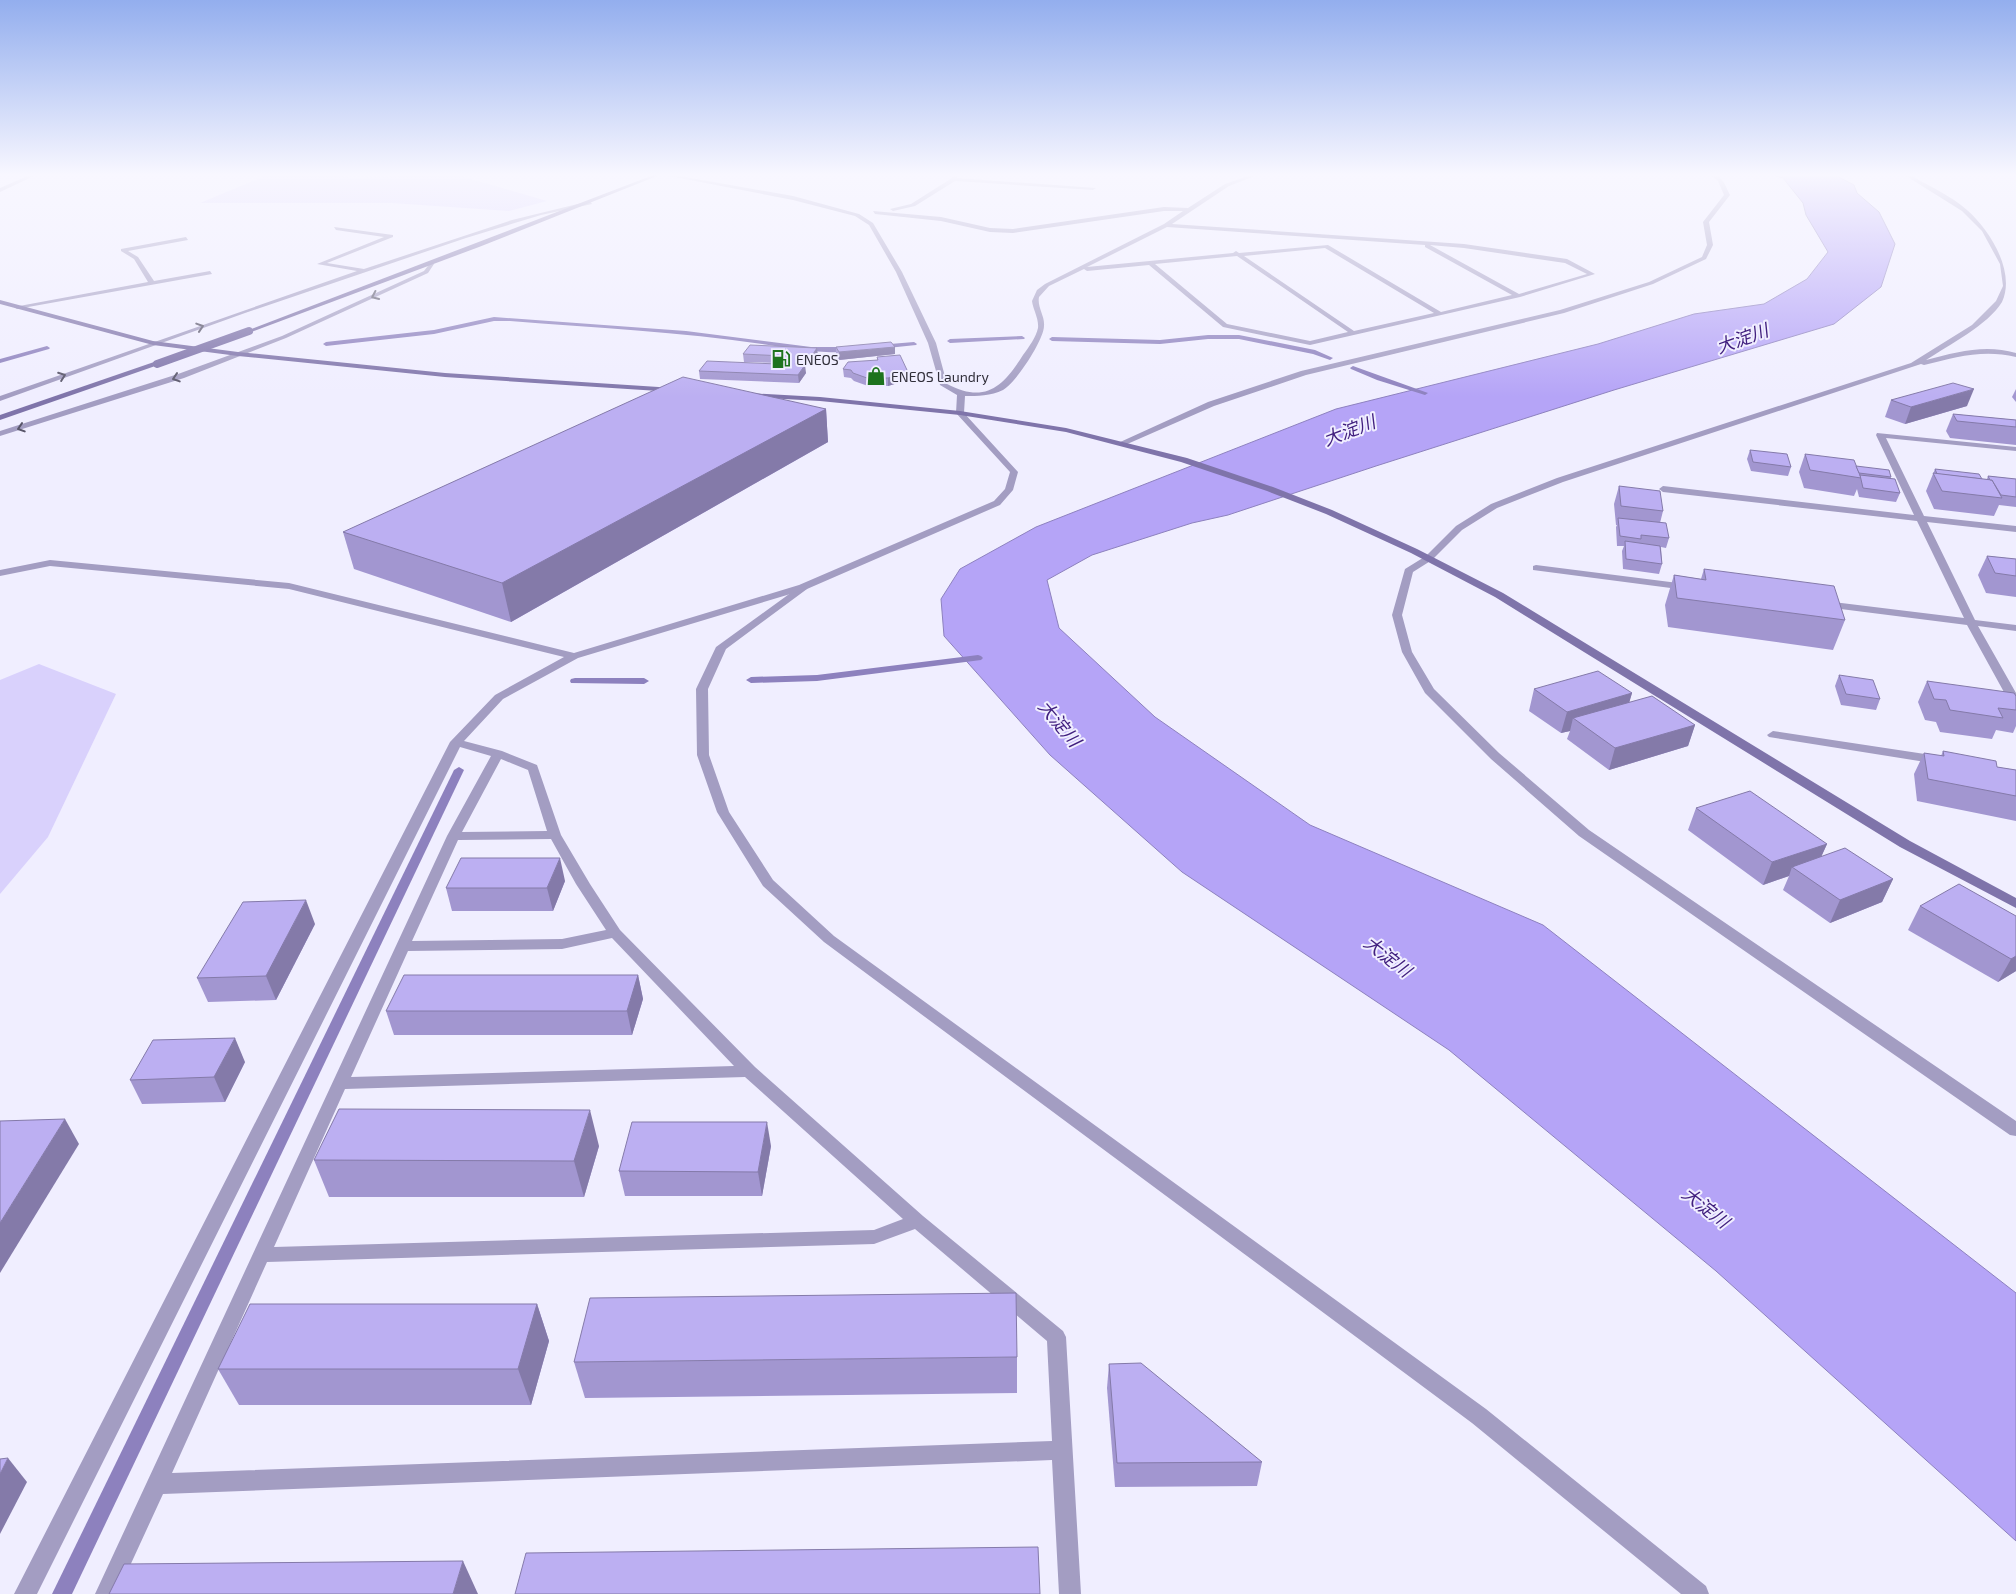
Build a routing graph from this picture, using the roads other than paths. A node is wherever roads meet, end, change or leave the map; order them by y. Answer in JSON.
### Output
{"nodes":[{"id":1,"x":132,"y":248,"type":"edge"},
{"id":2,"x":360,"y":248,"type":"edge"},
{"id":3,"x":432,"y":248,"type":"edge"},
{"id":4,"x":471,"y":248,"type":"edge"},
{"id":5,"x":886,"y":248,"type":"edge"},
{"id":6,"x":1120,"y":248,"type":"edge"},
{"id":7,"x":1295,"y":248,"type":"edge"},
{"id":8,"x":1330,"y":248,"type":"edge"},
{"id":9,"x":1433,"y":248,"type":"edge"},
{"id":10,"x":1480,"y":248,"type":"edge"},
{"id":11,"x":1709,"y":248,"type":"edge"},
{"id":12,"x":1994,"y":248,"type":"edge"},
{"id":13,"x":1236,"y":253,"type":"junction"},
{"id":14,"x":1150,"y":263,"type":"junction"},
{"id":15,"x":431,"y":264,"type":"junction"},
{"id":16,"x":1082,"y":269,"type":"junction"},
{"id":17,"x":366,"y":270,"type":"junction"},
{"id":18,"x":210,"y":273,"type":"dead end"},
{"id":19,"x":152,"y":283,"type":"junction"},
{"id":20,"x":1518,"y":296,"type":"junction"},
{"id":21,"x":0,"y":302,"type":"edge"},
{"id":22,"x":17,"y":307,"type":"junction"},
{"id":23,"x":1440,"y":314,"type":"junction"},
{"id":24,"x":1353,"y":333,"type":"junction"},
{"id":25,"x":153,"y":343,"type":"junction"},
{"id":26,"x":238,"y":354,"type":"junction"},
{"id":27,"x":2016,"y":355,"type":"edge"},
{"id":28,"x":1914,"y":365,"type":"junction"},
{"id":29,"x":682,"y":390,"type":"edge"},
{"id":30,"x":741,"y":394,"type":"edge"},
{"id":31,"x":961,"y":394,"type":"junction"},
{"id":32,"x":0,"y":399,"type":"edge"},
{"id":33,"x":960,"y":413,"type":"junction"},
{"id":34,"x":0,"y":418,"type":"edge"},
{"id":35,"x":0,"y":434,"type":"edge"},
{"id":36,"x":1122,"y":443,"type":"junction"},
{"id":37,"x":2016,"y":449,"type":"edge"},
{"id":38,"x":1663,"y":490,"type":"dead end"},
{"id":39,"x":1919,"y":518,"type":"junction"},
{"id":40,"x":2016,"y":529,"type":"edge"},
{"id":41,"x":1429,"y":558,"type":"junction"},
{"id":42,"x":1536,"y":568,"type":"dead end"},
{"id":43,"x":0,"y":573,"type":"edge"},
{"id":44,"x":804,"y":587,"type":"junction"},
{"id":45,"x":1694,"y":588,"type":"edge"},
{"id":46,"x":1813,"y":603,"type":"edge"},
{"id":47,"x":1971,"y":623,"type":"junction"},
{"id":48,"x":2016,"y":628,"type":"edge"},
{"id":49,"x":574,"y":656,"type":"junction"},
{"id":50,"x":2016,"y":703,"type":"edge"},
{"id":51,"x":1773,"y":735,"type":"dead end"},
{"id":52,"x":456,"y":742,"type":"junction"},
{"id":53,"x":498,"y":754,"type":"junction"},
{"id":54,"x":1948,"y":761,"type":"edge"},
{"id":55,"x":555,"y":835,"type":"junction"},
{"id":56,"x":453,"y":836,"type":"junction"},
{"id":57,"x":2016,"y":904,"type":"edge"},
{"id":58,"x":615,"y":933,"type":"junction"},
{"id":59,"x":402,"y":946,"type":"junction"},
{"id":60,"x":750,"y":1072,"type":"junction"},
{"id":61,"x":340,"y":1083,"type":"junction"},
{"id":62,"x":2016,"y":1130,"type":"edge"},
{"id":63,"x":917,"y":1221,"type":"junction"},
{"id":64,"x":260,"y":1255,"type":"junction"},
{"id":65,"x":1062,"y":1450,"type":"junction"},
{"id":66,"x":156,"y":1484,"type":"junction"},
{"id":67,"x":25,"y":1594,"type":"edge"},
{"id":68,"x":106,"y":1594,"type":"edge"},
{"id":69,"x":1070,"y":1594,"type":"edge"},
{"id":70,"x":1698,"y":1594,"type":"edge"}],
"edges":[{"from":1,"to":19,"type":"street"},
{"from":2,"to":17,"type":"street"},
{"from":3,"to":17,"type":"street"},
{"from":4,"to":15,"type":"street"},
{"from":5,"to":31,"type":"street"},
{"from":6,"to":16,"type":"street"},
{"from":7,"to":13,"type":"street"},
{"from":8,"to":23,"type":"street"},
{"from":9,"to":20,"type":"street"},
{"from":10,"to":20,"type":"street"},
{"from":11,"to":36,"type":"street"},
{"from":12,"to":28,"type":"street"},
{"from":13,"to":14,"type":"street"},
{"from":13,"to":24,"type":"street"},
{"from":14,"to":16,"type":"street"},
{"from":14,"to":24,"type":"street"},
{"from":15,"to":26,"type":"street","one_way":true},
{"from":15,"to":34,"type":"street","bridge":true},
{"from":16,"to":31,"type":"street"},
{"from":25,"to":17,"type":"street","one_way":true},
{"from":18,"to":19,"type":"street"},
{"from":19,"to":22,"type":"street"},
{"from":20,"to":23,"type":"street"},
{"from":21,"to":22,"type":"street"},
{"from":22,"to":25,"type":"street"},
{"from":23,"to":24,"type":"street"},
{"from":25,"to":26,"type":"street"},
{"from":32,"to":25,"type":"street","one_way":true},
{"from":26,"to":29,"type":"street"},
{"from":26,"to":35,"type":"street","one_way":true},
{"from":27,"to":28,"type":"street"},
{"from":28,"to":41,"type":"street"},
{"from":30,"to":33,"type":"street"},
{"from":31,"to":33,"type":"street"},
{"from":33,"to":36,"type":"street"},
{"from":33,"to":44,"type":"street"},
{"from":36,"to":41,"type":"street"},
{"from":37,"to":39,"type":"street"},
{"from":38,"to":39,"type":"street"},
{"from":39,"to":40,"type":"street"},
{"from":39,"to":47,"type":"street"},
{"from":41,"to":57,"type":"street"},
{"from":41,"to":62,"type":"street"},
{"from":42,"to":45,"type":"street"},
{"from":43,"to":49,"type":"street"},
{"from":44,"to":49,"type":"street"},
{"from":44,"to":70,"type":"street"},
{"from":46,"to":47,"type":"street"},
{"from":47,"to":48,"type":"street"},
{"from":47,"to":50,"type":"street"},
{"from":49,"to":52,"type":"street"},
{"from":51,"to":54,"type":"street"},
{"from":52,"to":53,"type":"street"},
{"from":52,"to":67,"type":"street"},
{"from":53,"to":55,"type":"street"},
{"from":53,"to":56,"type":"street"},
{"from":55,"to":56,"type":"street"},
{"from":55,"to":58,"type":"street"},
{"from":56,"to":59,"type":"street"},
{"from":58,"to":59,"type":"street"},
{"from":58,"to":60,"type":"street"},
{"from":59,"to":61,"type":"street"},
{"from":60,"to":61,"type":"street"},
{"from":60,"to":63,"type":"street"},
{"from":61,"to":64,"type":"street"},
{"from":63,"to":64,"type":"street"},
{"from":63,"to":65,"type":"street"},
{"from":64,"to":66,"type":"street"},
{"from":65,"to":66,"type":"street"},
{"from":65,"to":69,"type":"street"},
{"from":66,"to":68,"type":"street"}]}
